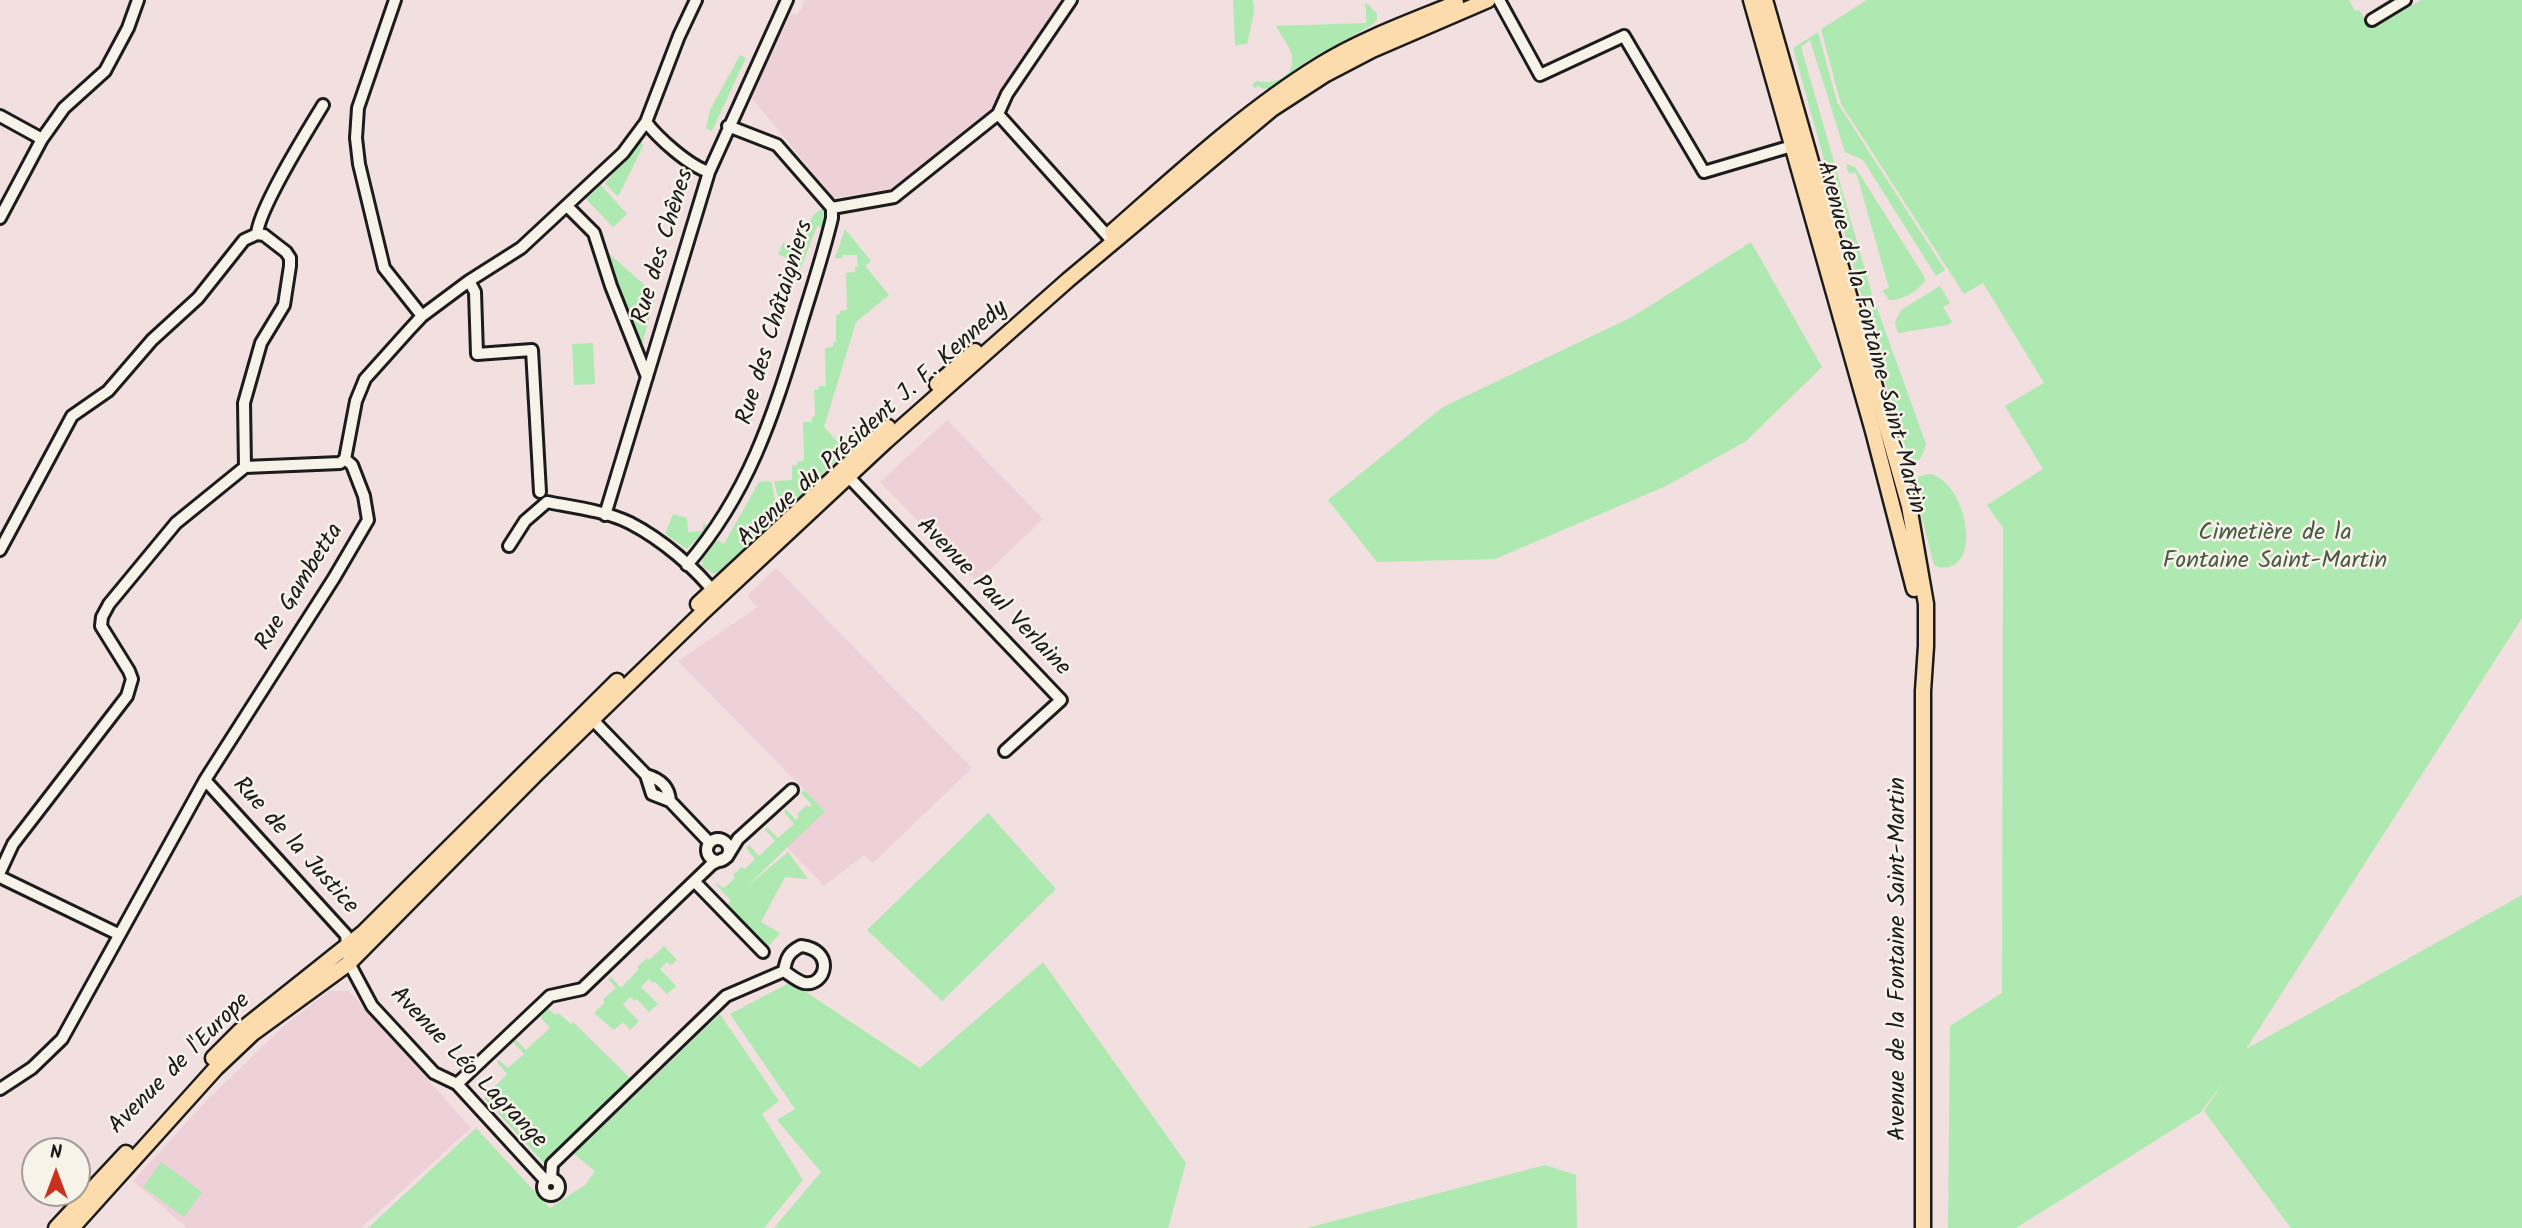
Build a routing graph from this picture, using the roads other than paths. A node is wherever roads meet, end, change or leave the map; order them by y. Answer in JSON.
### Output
{"nodes":[{"id":1,"x":138,"y":0,"type":"edge"},
{"id":2,"x":395,"y":0,"type":"edge"},
{"id":3,"x":696,"y":0,"type":"edge"},
{"id":4,"x":787,"y":0,"type":"edge"},
{"id":5,"x":1071,"y":0,"type":"edge"},
{"id":6,"x":1464,"y":0,"type":"edge"},
{"id":7,"x":1488,"y":0,"type":"edge"},
{"id":8,"x":1499,"y":0,"type":"edge"},
{"id":9,"x":1751,"y":0,"type":"edge"},
{"id":10,"x":1765,"y":0,"type":"edge"},
{"id":11,"x":2405,"y":0,"type":"edge"},
{"id":12,"x":2372,"y":20,"type":"dead end"},
{"id":13,"x":323,"y":105,"type":"dead end"},
{"id":14,"x":998,"y":114,"type":"junction"},
{"id":15,"x":0,"y":116,"type":"edge"},
{"id":16,"x":646,"y":122,"type":"junction"},
{"id":17,"x":729,"y":126,"type":"junction"},
{"id":18,"x":42,"y":139,"type":"junction"},
{"id":19,"x":1799,"y":144,"type":"junction"},
{"id":20,"x":709,"y":172,"type":"junction"},
{"id":21,"x":1814,"y":197,"type":"junction"},
{"id":22,"x":567,"y":206,"type":"junction"},
{"id":23,"x":832,"y":208,"type":"junction"},
{"id":24,"x":0,"y":218,"type":"edge"},
{"id":25,"x":257,"y":234,"type":"junction"},
{"id":26,"x":1110,"y":239,"type":"junction"},
{"id":27,"x":469,"y":281,"type":"junction"},
{"id":28,"x":422,"y":316,"type":"junction"},
{"id":29,"x":647,"y":377,"type":"junction"},
{"id":30,"x":1872,"y":431,"type":"junction"},
{"id":31,"x":345,"y":459,"type":"junction"},
{"id":32,"x":245,"y":467,"type":"junction"},
{"id":33,"x":845,"y":473,"type":"junction"},
{"id":34,"x":1900,"y":475,"type":"junction"},
{"id":35,"x":540,"y":492,"type":"dead end"},
{"id":36,"x":605,"y":515,"type":"junction"},
{"id":37,"x":509,"y":546,"type":"dead end"},
{"id":38,"x":0,"y":550,"type":"edge"},
{"id":39,"x":687,"y":565,"type":"junction"},
{"id":40,"x":715,"y":594,"type":"junction"},
{"id":41,"x":1923,"y":691,"type":"junction"},
{"id":42,"x":592,"y":719,"type":"junction"},
{"id":43,"x":1005,"y":751,"type":"dead end"},
{"id":44,"x":205,"y":780,"type":"junction"},
{"id":45,"x":792,"y":790,"type":"dead end"},
{"id":46,"x":738,"y":839,"type":"junction"},
{"id":47,"x":724,"y":842,"type":"junction"},
{"id":48,"x":710,"y":843,"type":"junction"},
{"id":49,"x":723,"y":860,"type":"junction"},
{"id":50,"x":0,"y":872,"type":"edge"},
{"id":51,"x":0,"y":877,"type":"edge"},
{"id":52,"x":695,"y":882,"type":"junction"},
{"id":53,"x":118,"y":934,"type":"junction"},
{"id":54,"x":349,"y":946,"type":"junction"},
{"id":55,"x":763,"y":952,"type":"dead end"},
{"id":56,"x":349,"y":963,"type":"junction"},
{"id":57,"x":784,"y":971,"type":"dead end"},
{"id":58,"x":457,"y":1084,"type":"junction"},
{"id":59,"x":0,"y":1089,"type":"edge"},
{"id":60,"x":57,"y":1228,"type":"edge"},
{"id":61,"x":72,"y":1228,"type":"edge"},
{"id":62,"x":1923,"y":1228,"type":"edge"}],
"edges":[{"from":1,"to":18,"type":"street"},
{"from":2,"to":28,"type":"street"},
{"from":3,"to":16,"type":"street"},
{"from":4,"to":17,"type":"street","name":"Rue des Chênes"},
{"from":5,"to":14,"type":"street"},
{"from":6,"to":26,"type":"main road","name":"Avenue du Président J. F. Kennedy"},
{"from":7,"to":26,"type":"main road","name":"Avenue du Président J. F. Kennedy"},
{"from":8,"to":19,"type":"street"},
{"from":9,"to":19,"type":"main road","name":"Avenue de la Fontaine Saint-Martin"},
{"from":10,"to":19,"type":"main road","name":"Avenue de la Fontaine Saint-Martin"},
{"from":11,"to":12,"type":"street"},
{"from":13,"to":25,"type":"street"},
{"from":14,"to":23,"type":"street"},
{"from":14,"to":26,"type":"street"},
{"from":15,"to":18,"type":"street"},
{"from":16,"to":20,"type":"street"},
{"from":16,"to":22,"type":"street"},
{"from":17,"to":20,"type":"street","name":"Rue des Chênes"},
{"from":17,"to":23,"type":"street","name":"Rue des Châtaigniers"},
{"from":18,"to":24,"type":"street"},
{"from":19,"to":21,"type":"main road","name":"Avenue de la Fontaine Saint-Martin"},
{"from":20,"to":29,"type":"street","name":"Rue des Chênes"},
{"from":21,"to":30,"type":"main road","name":"Avenue de la Fontaine Saint-Martin"},
{"from":21,"to":34,"type":"main road","name":"Avenue de la Fontaine Saint-Martin"},
{"from":22,"to":27,"type":"street"},
{"from":22,"to":29,"type":"street"},
{"from":23,"to":39,"type":"street","name":"Rue des Châtaigniers"},
{"from":25,"to":32,"type":"street"},
{"from":25,"to":38,"type":"street"},
{"from":26,"to":33,"type":"main road","name":"Avenue du Président J. F. Kennedy"},
{"from":27,"to":28,"type":"street"},
{"from":27,"to":35,"type":"street"},
{"from":28,"to":31,"type":"street"},
{"from":29,"to":36,"type":"street","name":"Rue des Chênes"},
{"from":30,"to":34,"type":"main road"},
{"from":30,"to":41,"type":"main road","name":"Avenue de la Fontaine Saint-Martin"},
{"from":31,"to":32,"type":"street"},
{"from":31,"to":44,"type":"street","name":"Rue Gambetta"},
{"from":32,"to":50,"type":"street"},
{"from":33,"to":40,"type":"main road","name":"Avenue du Président J. F. Kennedy"},
{"from":33,"to":43,"type":"street","name":"Avenue Paul Verlaine"},
{"from":34,"to":41,"type":"main road","name":"Avenue de la Fontaine Saint-Martin"},
{"from":36,"to":37,"type":"street"},
{"from":36,"to":39,"type":"street"},
{"from":39,"to":40,"type":"street"},
{"from":40,"to":42,"type":"main road","name":"Avenue du Président J. F. Kennedy"},
{"from":40,"to":54,"type":"main road","name":"Avenue du Président J. F. Kennedy"},
{"from":41,"to":62,"type":"main road","name":"Avenue de la Fontaine Saint-Martin"},
{"from":42,"to":48,"type":"street"},
{"from":42,"to":56,"type":"main road","name":"Avenue du Président J. F. Kennedy"},
{"from":44,"to":53,"type":"street","name":"Rue Gambetta"},
{"from":44,"to":54,"type":"street","name":"Rue de la Justice"},
{"from":45,"to":46,"type":"street"},
{"from":46,"to":47,"type":"street"},
{"from":46,"to":49,"type":"street"},
{"from":47,"to":48,"type":"street"},
{"from":47,"to":49,"type":"street"},
{"from":48,"to":49,"type":"street"},
{"from":49,"to":52,"type":"street"},
{"from":51,"to":53,"type":"street"},
{"from":52,"to":55,"type":"street"},
{"from":52,"to":58,"type":"street"},
{"from":53,"to":59,"type":"street","name":"Rue Gambetta"},
{"from":54,"to":56,"type":"street","name":"Avenue Léo Lagrange"},
{"from":54,"to":60,"type":"main road","name":"Avenue de l'Europe"},
{"from":56,"to":58,"type":"street","name":"Avenue Léo Lagrange"},
{"from":56,"to":61,"type":"main road","name":"Avenue de l'Europe"},
{"from":57,"to":58,"type":"street","name":"Avenue Léo Lagrange"}]}
